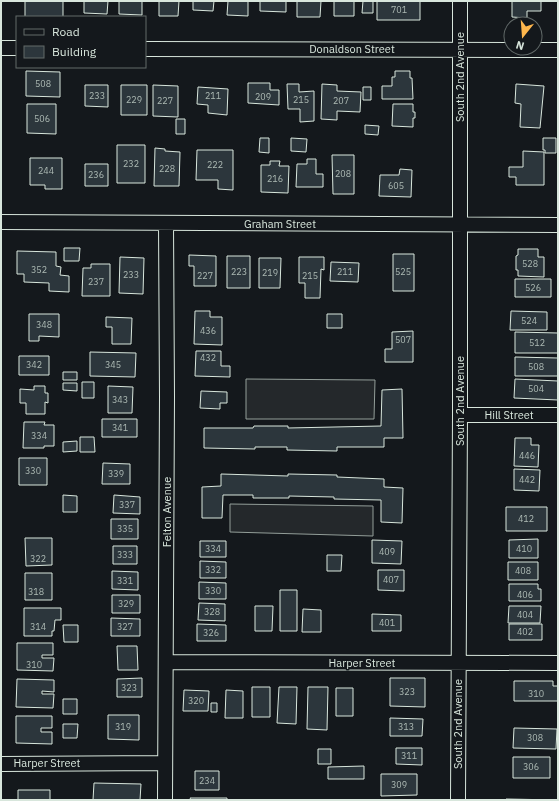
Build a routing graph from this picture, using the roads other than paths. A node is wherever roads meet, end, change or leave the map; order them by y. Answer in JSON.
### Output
{"nodes":[{"id":1,"x":460,"y":1,"type":"edge"},
{"id":2,"x":1,"y":48,"type":"edge"},
{"id":3,"x":16,"y":48,"type":"edge"},
{"id":4,"x":146,"y":48,"type":"edge"},
{"id":5,"x":460,"y":50,"type":"junction"},
{"id":6,"x":558,"y":50,"type":"edge"},
{"id":7,"x":1,"y":222,"type":"edge"},
{"id":8,"x":166,"y":223,"type":"junction"},
{"id":9,"x":459,"y":224,"type":"junction"},
{"id":10,"x":558,"y":225,"type":"edge"},
{"id":11,"x":460,"y":415,"type":"junction"},
{"id":12,"x":558,"y":415,"type":"edge"},
{"id":13,"x":166,"y":662,"type":"junction"},
{"id":14,"x":458,"y":663,"type":"junction"},
{"id":15,"x":558,"y":663,"type":"edge"},
{"id":16,"x":165,"y":763,"type":"junction"},
{"id":17,"x":1,"y":764,"type":"edge"},
{"id":18,"x":165,"y":800,"type":"edge"},
{"id":19,"x":458,"y":800,"type":"edge"}],
"edges":[{"from":1,"to":5,"type":"street","name":"South 2nd Avenue"},
{"from":2,"to":3,"type":"street"},
{"from":4,"to":5,"type":"street","name":"Donaldson Street"},
{"from":5,"to":6,"type":"street","name":"Donaldson Street"},
{"from":5,"to":9,"type":"street","name":"South 2nd Avenue"},
{"from":7,"to":8,"type":"street","name":"Graham Street"},
{"from":8,"to":9,"type":"street","name":"Graham Street"},
{"from":8,"to":13,"type":"street","name":"Felton Avenue"},
{"from":9,"to":10,"type":"street","name":"Graham Street"},
{"from":9,"to":11,"type":"street","name":"South 2nd Avenue"},
{"from":11,"to":12,"type":"street","name":"Hill Street"},
{"from":11,"to":14,"type":"street","name":"South 2nd Avenue"},
{"from":13,"to":14,"type":"street","name":"Harper Street"},
{"from":13,"to":16,"type":"street","name":"Felton Avenue"},
{"from":14,"to":15,"type":"street","name":"Harper Street"},
{"from":14,"to":19,"type":"street","name":"South 2nd Avenue"},
{"from":16,"to":17,"type":"street","name":"Harper Street"},
{"from":16,"to":18,"type":"street","name":"Felton Avenue"}]}
